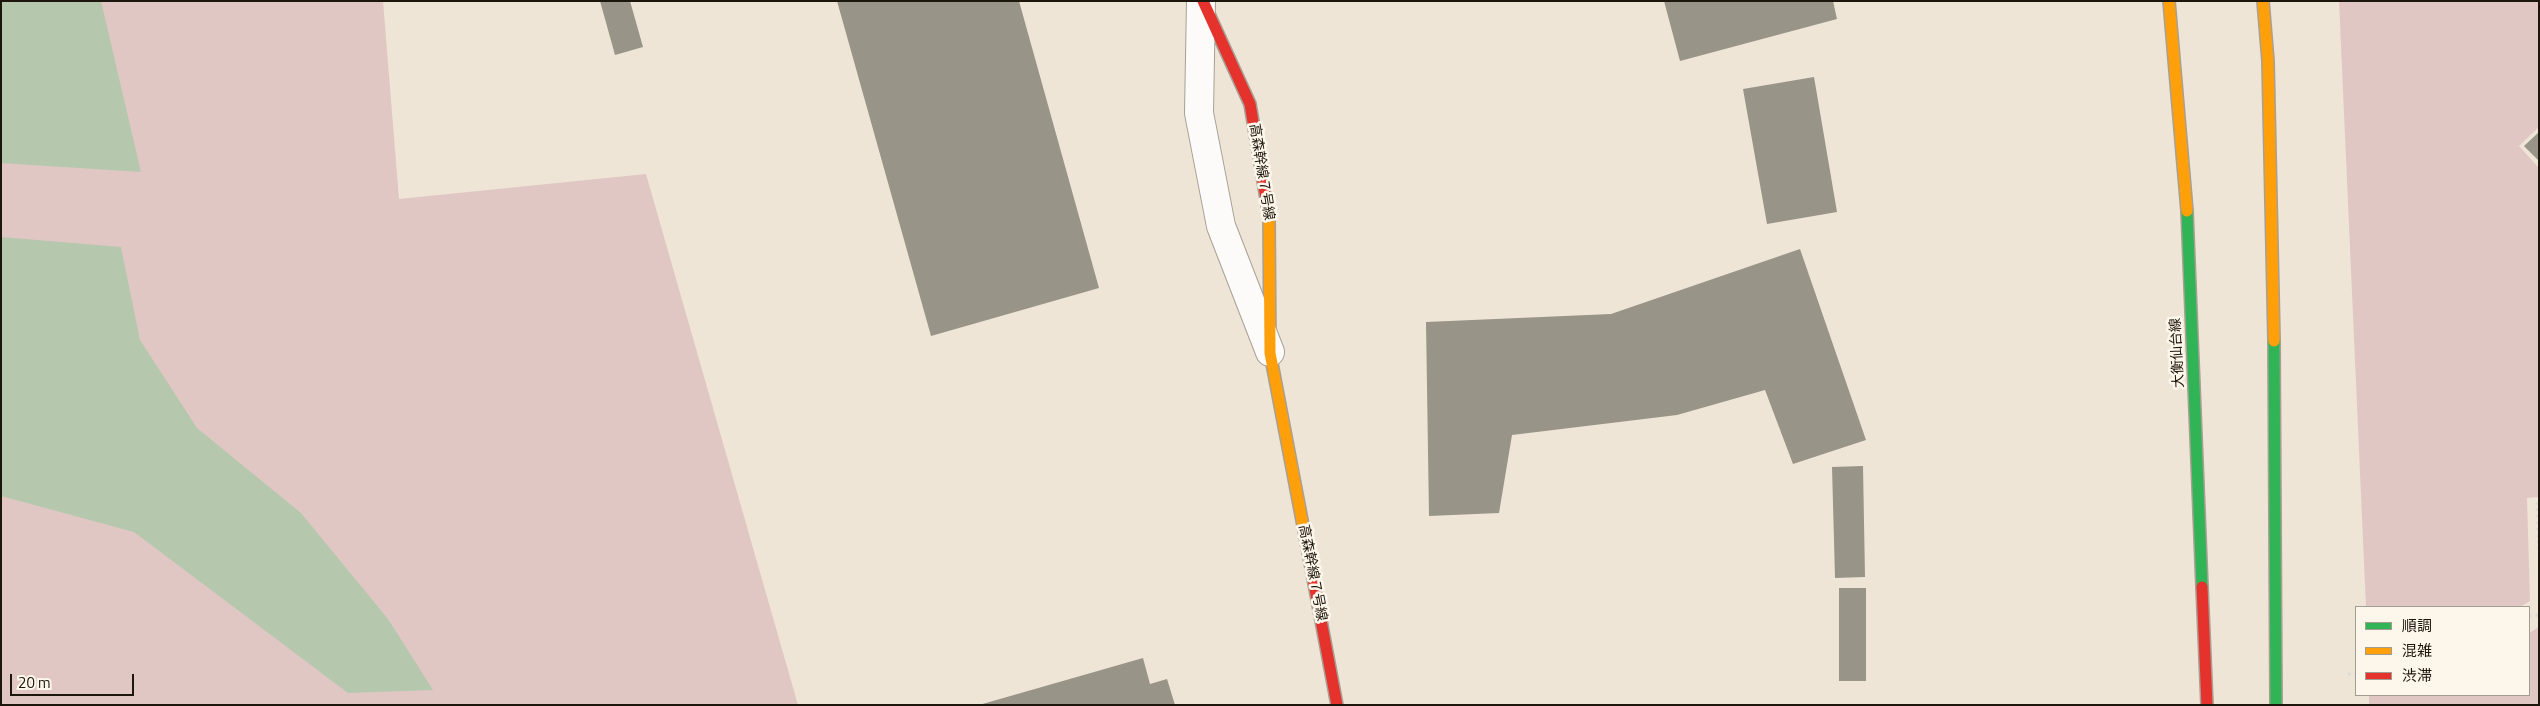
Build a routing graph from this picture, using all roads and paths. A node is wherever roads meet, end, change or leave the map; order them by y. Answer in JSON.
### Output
{"nodes":[{"id":1,"x":1202,"y":1,"type":"edge"},
{"id":2,"x":2169,"y":1,"type":"edge"},
{"id":3,"x":2263,"y":1,"type":"edge"},
{"id":4,"x":1270,"y":353,"type":"junction"},
{"id":5,"x":2539,"y":504,"type":"edge"},
{"id":6,"x":2539,"y":552,"type":"edge"},
{"id":7,"x":2348,"y":674,"type":"dead end"},
{"id":8,"x":2355,"y":674,"type":"edge"},
{"id":9,"x":1337,"y":705,"type":"edge"},
{"id":10,"x":2208,"y":705,"type":"edge"},
{"id":11,"x":2276,"y":705,"type":"edge"}],
"edges":[{"from":1,"to":4,"type":"street","name":"高森幹線７号線"},
{"from":1,"to":4,"type":"main road","name":"高森幹線７号線"},
{"from":2,"to":10,"type":"main road","name":"大衡仙台線"},
{"from":3,"to":11,"type":"main road"},
{"from":4,"to":9,"type":"main road","name":"高森幹線７号線"},
{"from":5,"to":6,"type":"path"},
{"from":7,"to":8,"type":"path"}]}
